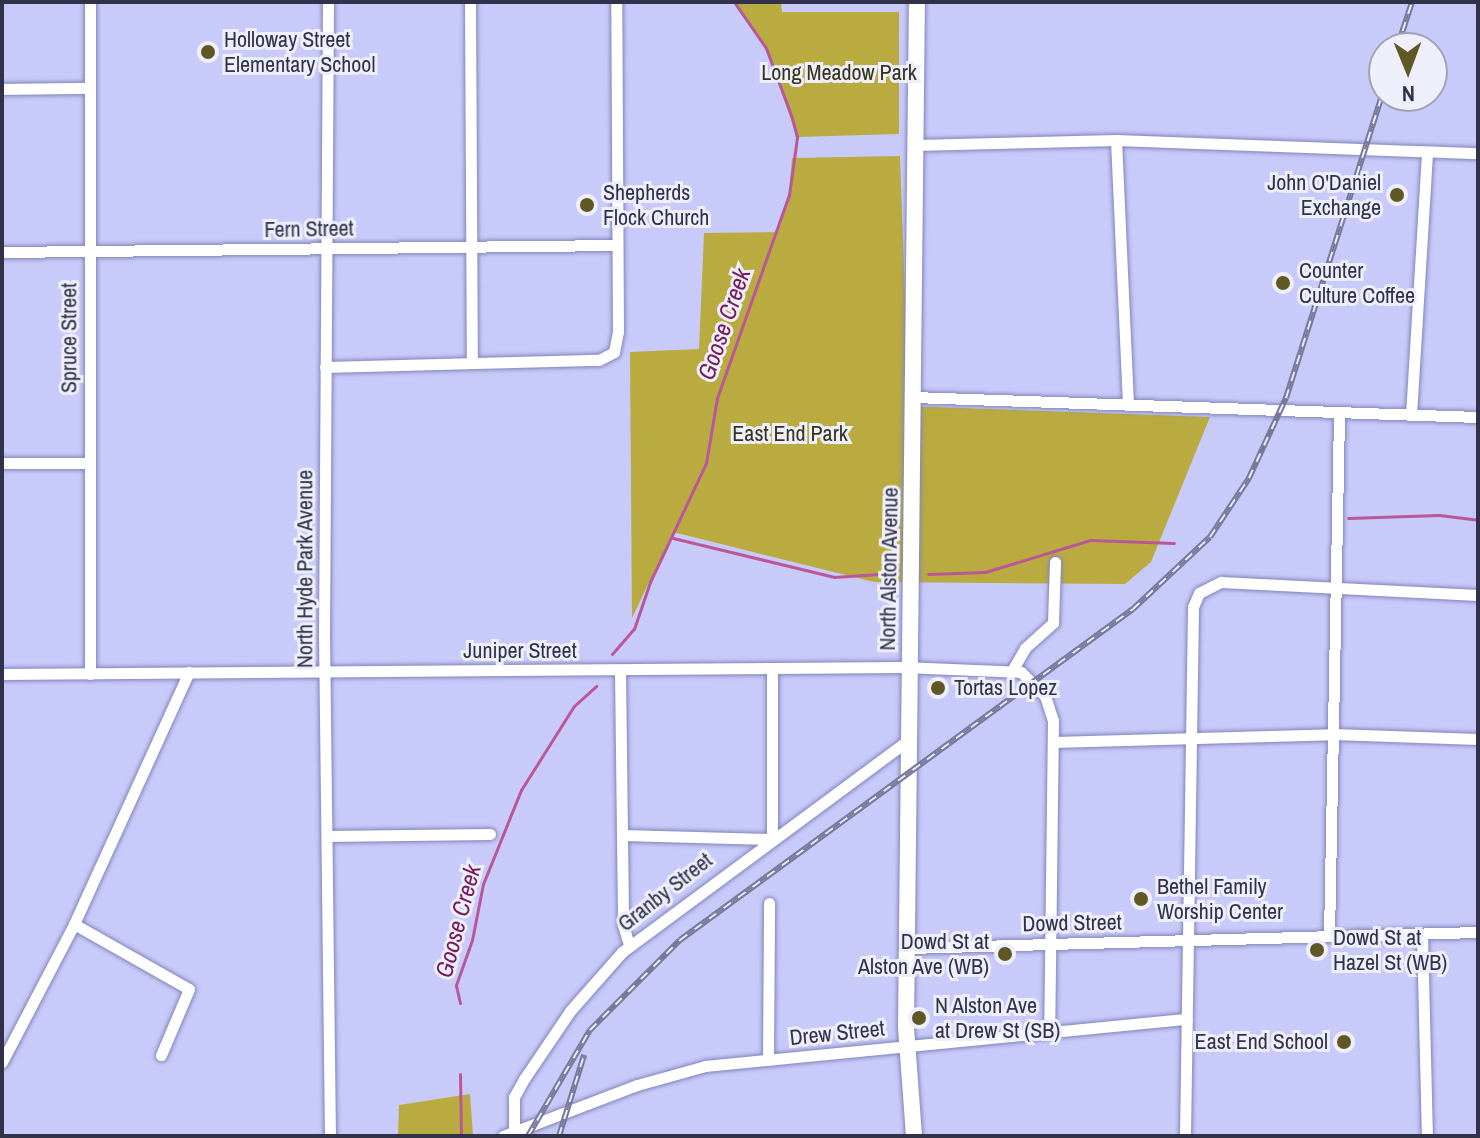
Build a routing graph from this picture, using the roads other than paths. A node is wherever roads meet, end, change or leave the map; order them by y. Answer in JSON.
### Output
{"nodes":[{"id":1,"x":90,"y":2,"type":"edge"},
{"id":2,"x":328,"y":2,"type":"edge"},
{"id":3,"x":470,"y":2,"type":"edge"},
{"id":4,"x":616,"y":2,"type":"edge"},
{"id":5,"x":917,"y":2,"type":"edge"},
{"id":6,"x":89,"y":88,"type":"junction"},
{"id":7,"x":2,"y":89,"type":"edge"},
{"id":8,"x":1116,"y":140,"type":"junction"},
{"id":9,"x":915,"y":145,"type":"junction"},
{"id":10,"x":1478,"y":153,"type":"edge"},
{"id":11,"x":1427,"y":154,"type":"junction"},
{"id":12,"x":617,"y":245,"type":"junction"},
{"id":13,"x":470,"y":247,"type":"junction"},
{"id":14,"x":325,"y":249,"type":"junction"},
{"id":15,"x":88,"y":251,"type":"junction"},
{"id":16,"x":2,"y":252,"type":"edge"},
{"id":17,"x":472,"y":362,"type":"junction"},
{"id":18,"x":325,"y":367,"type":"junction"},
{"id":19,"x":913,"y":397,"type":"junction"},
{"id":20,"x":1128,"y":404,"type":"junction"},
{"id":21,"x":1339,"y":413,"type":"junction"},
{"id":22,"x":1411,"y":415,"type":"junction"},
{"id":23,"x":1478,"y":417,"type":"edge"},
{"id":24,"x":2,"y":463,"type":"edge"},
{"id":25,"x":89,"y":463,"type":"junction"},
{"id":26,"x":1055,"y":562,"type":"dead end"},
{"id":27,"x":1334,"y":589,"type":"junction"},
{"id":28,"x":1478,"y":595,"type":"edge"},
{"id":29,"x":910,"y":667,"type":"junction"},
{"id":30,"x":772,"y":668,"type":"junction"},
{"id":31,"x":1013,"y":669,"type":"junction"},
{"id":32,"x":620,"y":671,"type":"junction"},
{"id":33,"x":189,"y":672,"type":"junction"},
{"id":34,"x":325,"y":672,"type":"junction"},
{"id":35,"x":2,"y":674,"type":"edge"},
{"id":36,"x":90,"y":674,"type":"junction"},
{"id":37,"x":1333,"y":734,"type":"junction"},
{"id":38,"x":910,"y":739,"type":"junction"},
{"id":39,"x":1192,"y":739,"type":"junction"},
{"id":40,"x":1478,"y":739,"type":"edge"},
{"id":41,"x":1053,"y":742,"type":"junction"},
{"id":42,"x":490,"y":834,"type":"dead end"},
{"id":43,"x":622,"y":835,"type":"junction"},
{"id":44,"x":327,"y":836,"type":"junction"},
{"id":45,"x":770,"y":838,"type":"junction"},
{"id":46,"x":769,"y":903,"type":"dead end"},
{"id":47,"x":74,"y":924,"type":"junction"},
{"id":48,"x":1478,"y":932,"type":"edge"},
{"id":49,"x":1422,"y":934,"type":"junction"},
{"id":50,"x":1329,"y":936,"type":"junction"},
{"id":51,"x":1189,"y":941,"type":"junction"},
{"id":52,"x":1048,"y":942,"type":"junction"},
{"id":53,"x":629,"y":945,"type":"junction"},
{"id":54,"x":908,"y":948,"type":"junction"},
{"id":55,"x":1187,"y":1019,"type":"junction"},
{"id":56,"x":1049,"y":1031,"type":"junction"},
{"id":57,"x":907,"y":1046,"type":"junction"},
{"id":58,"x":161,"y":1055,"type":"dead end"},
{"id":59,"x":768,"y":1060,"type":"junction"},
{"id":60,"x":2,"y":1062,"type":"edge"},
{"id":61,"x":508,"y":1134,"type":"edge"},
{"id":62,"x":330,"y":1136,"type":"edge"},
{"id":63,"x":914,"y":1136,"type":"edge"},
{"id":64,"x":1185,"y":1136,"type":"edge"},
{"id":65,"x":1427,"y":1136,"type":"edge"}],
"edges":[{"from":1,"to":6,"type":"street","name":"Spruce Street"},
{"from":2,"to":14,"type":"street","name":"North Hyde Park Avenue"},
{"from":3,"to":13,"type":"street"},
{"from":4,"to":12,"type":"street"},
{"from":5,"to":9,"type":"main road","name":"North Alston Avenue"},
{"from":6,"to":7,"type":"street"},
{"from":6,"to":15,"type":"street","name":"Spruce Street"},
{"from":8,"to":9,"type":"street"},
{"from":8,"to":11,"type":"street"},
{"from":8,"to":20,"type":"street"},
{"from":9,"to":19,"type":"main road","name":"North Alston Avenue"},
{"from":10,"to":11,"type":"street"},
{"from":11,"to":22,"type":"street"},
{"from":12,"to":13,"type":"street","name":"Fern Street"},
{"from":12,"to":17,"type":"street"},
{"from":13,"to":14,"type":"street","name":"Fern Street"},
{"from":13,"to":17,"type":"street"},
{"from":14,"to":15,"type":"street","name":"Fern Street"},
{"from":14,"to":18,"type":"street","name":"North Hyde Park Avenue"},
{"from":15,"to":16,"type":"street","name":"Fern Street"},
{"from":15,"to":25,"type":"street","name":"Spruce Street"},
{"from":17,"to":18,"type":"street"},
{"from":18,"to":34,"type":"street","name":"North Hyde Park Avenue"},
{"from":19,"to":20,"type":"street"},
{"from":19,"to":29,"type":"main road","name":"North Alston Avenue"},
{"from":20,"to":21,"type":"street"},
{"from":21,"to":22,"type":"street"},
{"from":21,"to":27,"type":"street"},
{"from":22,"to":23,"type":"street"},
{"from":24,"to":25,"type":"street"},
{"from":25,"to":36,"type":"street","name":"Spruce Street"},
{"from":26,"to":31,"type":"street"},
{"from":27,"to":28,"type":"street"},
{"from":27,"to":37,"type":"street"},
{"from":27,"to":39,"type":"street"},
{"from":29,"to":30,"type":"street","name":"Juniper Street"},
{"from":29,"to":31,"type":"street","name":"Juniper Street"},
{"from":29,"to":38,"type":"main road","name":"North Alston Avenue"},
{"from":30,"to":32,"type":"street","name":"Juniper Street"},
{"from":30,"to":45,"type":"street"},
{"from":31,"to":41,"type":"street","name":"Juniper Street"},
{"from":32,"to":34,"type":"street","name":"Juniper Street"},
{"from":32,"to":43,"type":"street"},
{"from":33,"to":34,"type":"street","name":"Juniper Street"},
{"from":33,"to":36,"type":"street","name":"Juniper Street"},
{"from":33,"to":47,"type":"street"},
{"from":34,"to":44,"type":"street","name":"North Hyde Park Avenue"},
{"from":35,"to":36,"type":"street","name":"Juniper Street"},
{"from":37,"to":39,"type":"street"},
{"from":37,"to":40,"type":"street"},
{"from":37,"to":50,"type":"street"},
{"from":38,"to":45,"type":"street","name":"Granby Street"},
{"from":38,"to":54,"type":"main road","name":"North Alston Avenue"},
{"from":39,"to":41,"type":"street"},
{"from":39,"to":51,"type":"street"},
{"from":41,"to":52,"type":"street"},
{"from":42,"to":44,"type":"street"},
{"from":43,"to":45,"type":"street"},
{"from":43,"to":53,"type":"street"},
{"from":44,"to":62,"type":"street","name":"North Hyde Park Avenue"},
{"from":45,"to":53,"type":"street","name":"Granby Street"},
{"from":46,"to":59,"type":"street"},
{"from":47,"to":58,"type":"street"},
{"from":47,"to":60,"type":"street"},
{"from":48,"to":49,"type":"street","name":"Dowd Street"},
{"from":49,"to":50,"type":"street","name":"Dowd Street"},
{"from":49,"to":65,"type":"street"},
{"from":50,"to":51,"type":"street","name":"Dowd Street"},
{"from":51,"to":52,"type":"street","name":"Dowd Street"},
{"from":51,"to":55,"type":"street"},
{"from":52,"to":54,"type":"street","name":"Dowd Street"},
{"from":52,"to":56,"type":"street"},
{"from":53,"to":61,"type":"street","name":"Granby Street"},
{"from":54,"to":57,"type":"main road","name":"North Alston Avenue"},
{"from":55,"to":56,"type":"street","name":"Drew Street"},
{"from":55,"to":64,"type":"street"},
{"from":56,"to":57,"type":"street","name":"Drew Street"},
{"from":57,"to":59,"type":"street","name":"Drew Street"},
{"from":57,"to":63,"type":"main road","name":"North Alston Avenue"},
{"from":59,"to":61,"type":"street","name":"Drew Street"}]}
